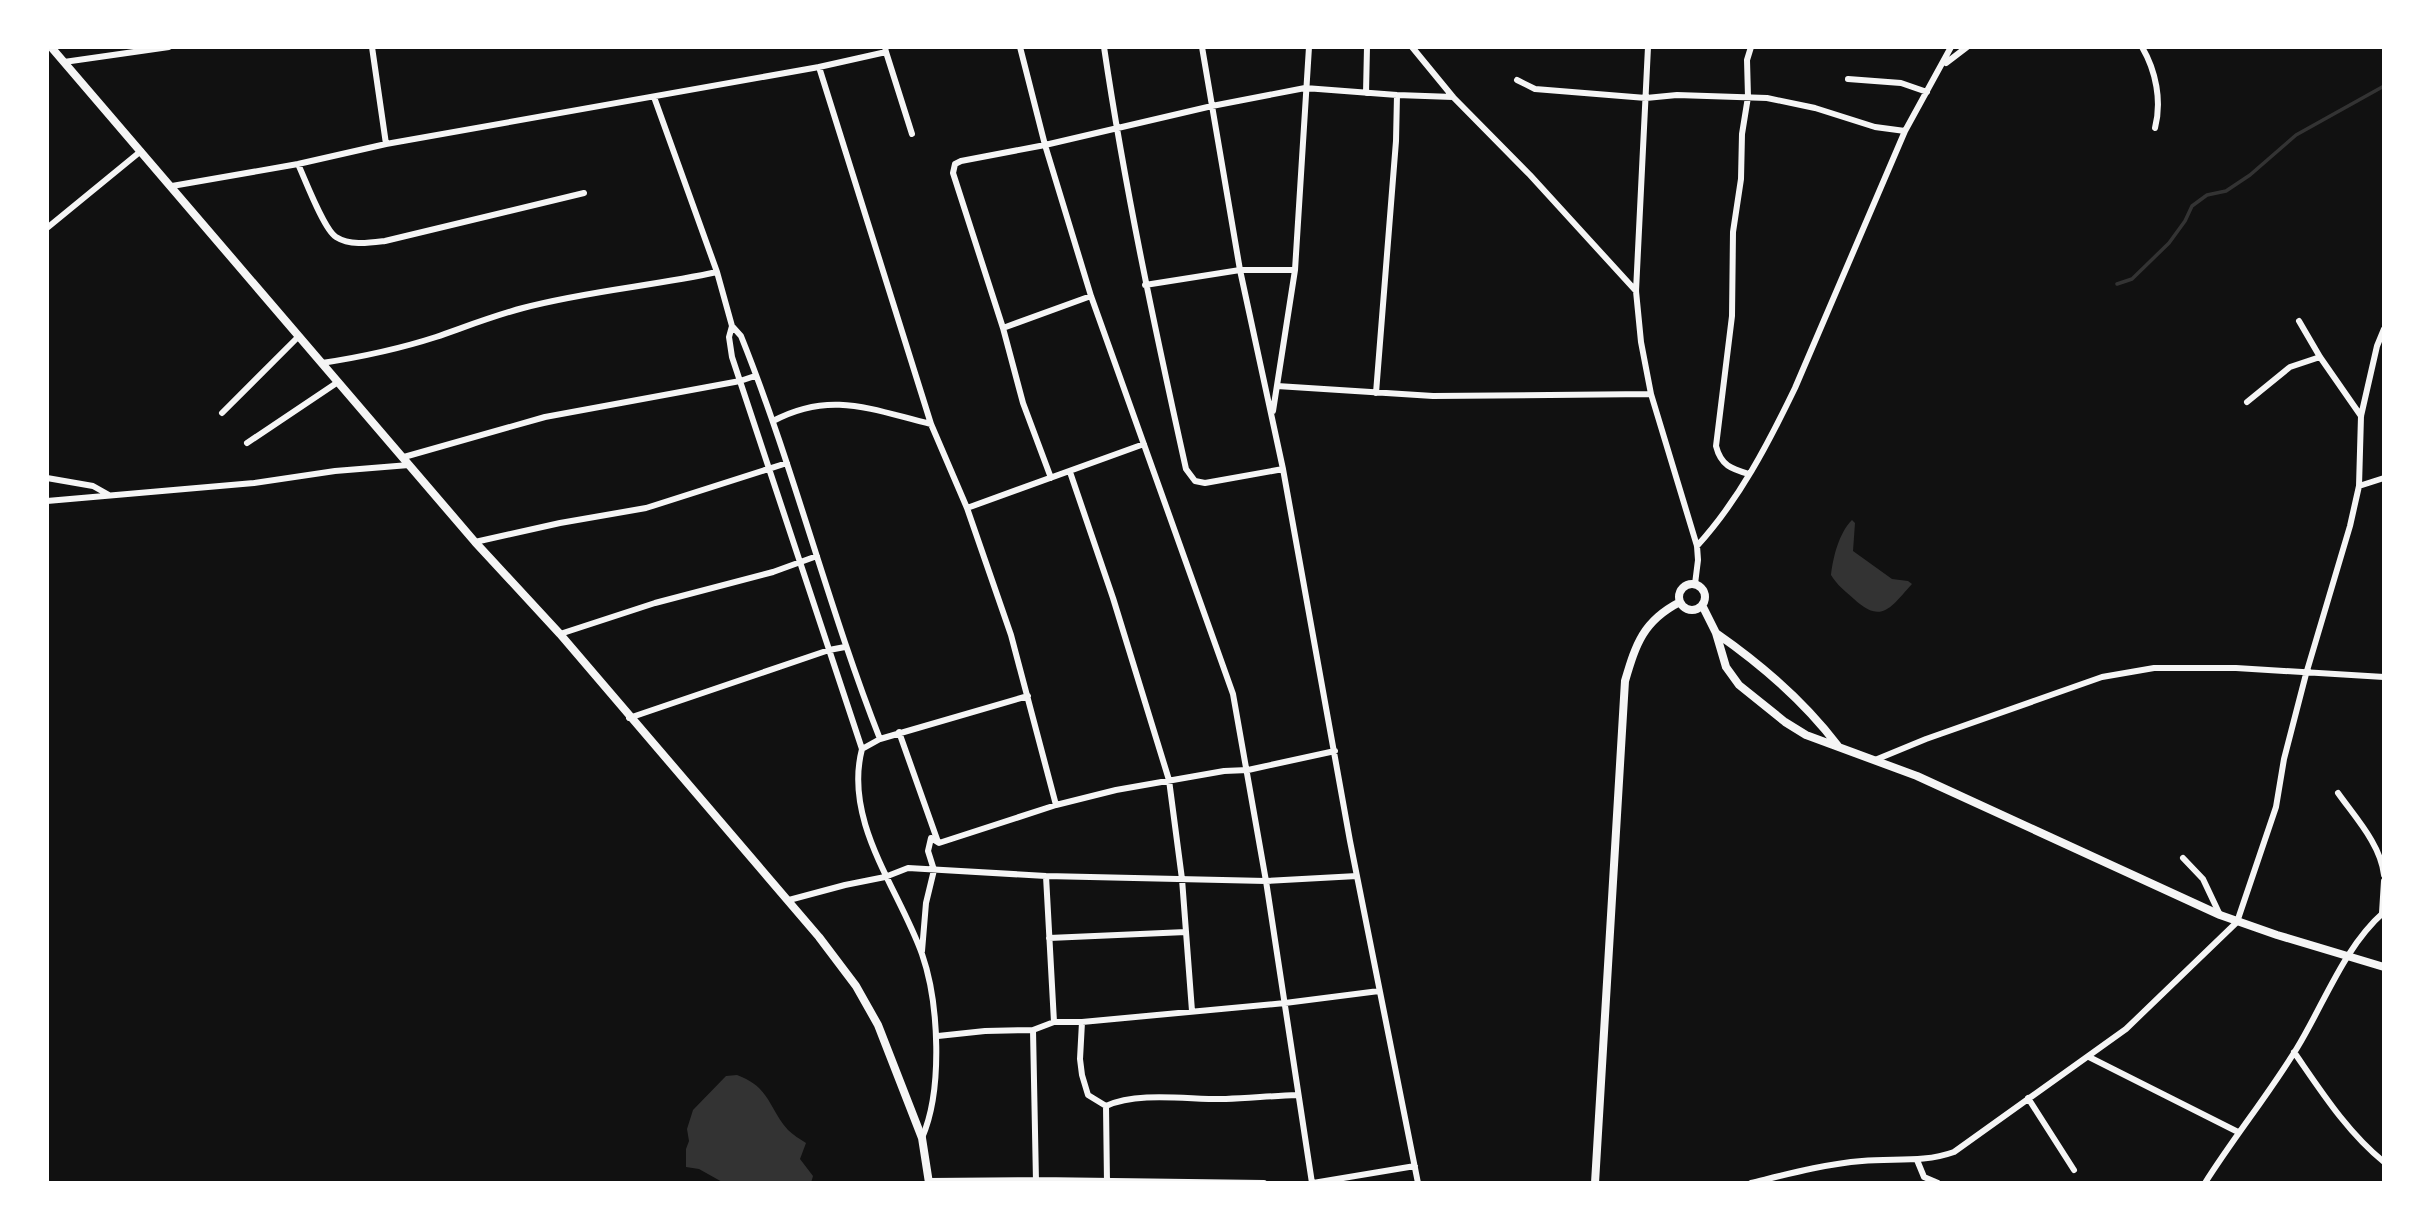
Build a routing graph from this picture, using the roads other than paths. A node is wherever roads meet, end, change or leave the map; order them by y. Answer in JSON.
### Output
{"nodes":[{"id":1,"x":51,"y":47,"type":"edge"},
{"id":2,"x":169,"y":47,"type":"edge"},
{"id":3,"x":372,"y":47,"type":"edge"},
{"id":4,"x":1020,"y":47,"type":"edge"},
{"id":5,"x":1104,"y":47,"type":"edge"},
{"id":6,"x":1202,"y":47,"type":"edge"},
{"id":7,"x":1309,"y":47,"type":"edge"},
{"id":8,"x":1367,"y":47,"type":"edge"},
{"id":9,"x":1412,"y":47,"type":"edge"},
{"id":10,"x":1648,"y":47,"type":"edge"},
{"id":11,"x":1751,"y":47,"type":"edge"},
{"id":12,"x":1951,"y":47,"type":"edge"},
{"id":13,"x":1967,"y":47,"type":"edge"},
{"id":14,"x":2142,"y":47,"type":"edge"},
{"id":15,"x":885,"y":50,"type":"edge"},
{"id":16,"x":64,"y":62,"type":"junction"},
{"id":17,"x":1943,"y":65,"type":"junction"},
{"id":18,"x":819,"y":67,"type":"junction"},
{"id":19,"x":1847,"y":79,"type":"dead end"},
{"id":20,"x":1517,"y":80,"type":"dead end"},
{"id":21,"x":1306,"y":88,"type":"junction"},
{"id":22,"x":1927,"y":92,"type":"junction"},
{"id":23,"x":1366,"y":93,"type":"junction"},
{"id":24,"x":1397,"y":95,"type":"junction"},
{"id":25,"x":654,"y":97,"type":"junction"},
{"id":26,"x":1453,"y":97,"type":"junction"},
{"id":27,"x":1748,"y":97,"type":"junction"},
{"id":28,"x":1646,"y":98,"type":"junction"},
{"id":29,"x":1212,"y":106,"type":"junction"},
{"id":30,"x":1116,"y":128,"type":"junction"},
{"id":31,"x":2155,"y":128,"type":"dead end"},
{"id":32,"x":1905,"y":131,"type":"junction"},
{"id":33,"x":912,"y":134,"type":"dead end"},
{"id":34,"x":386,"y":144,"type":"junction"},
{"id":35,"x":1045,"y":145,"type":"junction"},
{"id":36,"x":141,"y":151,"type":"junction"},
{"id":37,"x":298,"y":164,"type":"junction"},
{"id":38,"x":172,"y":186,"type":"junction"},
{"id":39,"x":584,"y":193,"type":"dead end"},
{"id":40,"x":47,"y":228,"type":"edge"},
{"id":41,"x":1240,"y":270,"type":"junction"},
{"id":42,"x":1295,"y":270,"type":"junction"},
{"id":43,"x":717,"y":272,"type":"junction"},
{"id":44,"x":1145,"y":285,"type":"junction"},
{"id":45,"x":1636,"y":291,"type":"junction"},
{"id":46,"x":1091,"y":296,"type":"junction"},
{"id":47,"x":2299,"y":320,"type":"dead end"},
{"id":48,"x":732,"y":326,"type":"junction"},
{"id":49,"x":1003,"y":328,"type":"junction"},
{"id":50,"x":2384,"y":329,"type":"edge"},
{"id":51,"x":299,"y":336,"type":"junction"},
{"id":52,"x":2320,"y":357,"type":"junction"},
{"id":53,"x":322,"y":363,"type":"junction"},
{"id":54,"x":755,"y":376,"type":"junction"},
{"id":55,"x":740,"y":381,"type":"junction"},
{"id":56,"x":338,"y":382,"type":"junction"},
{"id":57,"x":1277,"y":386,"type":"junction"},
{"id":58,"x":1376,"y":393,"type":"junction"},
{"id":59,"x":1651,"y":394,"type":"junction"},
{"id":60,"x":2247,"y":402,"type":"dead end"},
{"id":61,"x":222,"y":413,"type":"dead end"},
{"id":62,"x":1272,"y":416,"type":"junction"},
{"id":63,"x":2361,"y":416,"type":"junction"},
{"id":64,"x":773,"y":421,"type":"junction"},
{"id":65,"x":931,"y":424,"type":"junction"},
{"id":66,"x":247,"y":443,"type":"dead end"},
{"id":67,"x":1144,"y":444,"type":"junction"},
{"id":68,"x":404,"y":457,"type":"junction"},
{"id":69,"x":787,"y":463,"type":"junction"},
{"id":70,"x":410,"y":465,"type":"junction"},
{"id":71,"x":1283,"y":468,"type":"junction"},
{"id":72,"x":769,"y":470,"type":"junction"},
{"id":73,"x":1070,"y":472,"type":"junction"},
{"id":74,"x":1749,"y":474,"type":"junction"},
{"id":75,"x":47,"y":478,"type":"edge"},
{"id":76,"x":1051,"y":478,"type":"junction"},
{"id":77,"x":2384,"y":478,"type":"edge"},
{"id":78,"x":2360,"y":486,"type":"junction"},
{"id":79,"x":111,"y":496,"type":"junction"},
{"id":80,"x":47,"y":500,"type":"edge"},
{"id":81,"x":967,"y":508,"type":"junction"},
{"id":82,"x":475,"y":541,"type":"junction"},
{"id":83,"x":1697,"y":546,"type":"junction"},
{"id":84,"x":817,"y":556,"type":"junction"},
{"id":85,"x":800,"y":562,"type":"junction"},
{"id":86,"x":1695,"y":584,"type":"junction"},
{"id":87,"x":1680,"y":602,"type":"junction"},
{"id":88,"x":1702,"y":605,"type":"junction"},
{"id":89,"x":1716,"y":633,"type":"junction"},
{"id":90,"x":560,"y":634,"type":"junction"},
{"id":91,"x":845,"y":647,"type":"junction"},
{"id":92,"x":829,"y":650,"type":"junction"},
{"id":93,"x":2306,"y":674,"type":"junction"},
{"id":94,"x":2384,"y":677,"type":"edge"},
{"id":95,"x":1028,"y":696,"type":"junction"},
{"id":96,"x":629,"y":718,"type":"junction"},
{"id":97,"x":899,"y":732,"type":"junction"},
{"id":98,"x":880,"y":739,"type":"junction"},
{"id":99,"x":1838,"y":746,"type":"junction"},
{"id":100,"x":862,"y":749,"type":"junction"},
{"id":101,"x":1335,"y":751,"type":"junction"},
{"id":102,"x":1874,"y":760,"type":"junction"},
{"id":103,"x":1248,"y":770,"type":"junction"},
{"id":104,"x":1169,"y":780,"type":"junction"},
{"id":105,"x":2338,"y":793,"type":"dead end"},
{"id":106,"x":1056,"y":805,"type":"junction"},
{"id":107,"x":939,"y":843,"type":"junction"},
{"id":108,"x":2183,"y":858,"type":"dead end"},
{"id":109,"x":934,"y":870,"type":"junction"},
{"id":110,"x":2384,"y":875,"type":"edge"},
{"id":111,"x":1046,"y":876,"type":"junction"},
{"id":112,"x":1357,"y":876,"type":"junction"},
{"id":113,"x":885,"y":877,"type":"junction"},
{"id":114,"x":1182,"y":879,"type":"junction"},
{"id":115,"x":1266,"y":881,"type":"junction"},
{"id":116,"x":2384,"y":881,"type":"edge"},
{"id":117,"x":789,"y":900,"type":"junction"},
{"id":118,"x":2383,"y":912,"type":"edge"},
{"id":119,"x":2220,"y":915,"type":"junction"},
{"id":120,"x":2237,"y":922,"type":"junction"},
{"id":121,"x":1186,"y":932,"type":"junction"},
{"id":122,"x":1049,"y":938,"type":"junction"},
{"id":123,"x":921,"y":953,"type":"junction"},
{"id":124,"x":2349,"y":955,"type":"junction"},
{"id":125,"x":2384,"y":967,"type":"edge"},
{"id":126,"x":1379,"y":991,"type":"junction"},
{"id":127,"x":1284,"y":1003,"type":"junction"},
{"id":128,"x":1192,"y":1011,"type":"junction"},
{"id":129,"x":1054,"y":1022,"type":"junction"},
{"id":130,"x":1082,"y":1022,"type":"junction"},
{"id":131,"x":1034,"y":1030,"type":"junction"},
{"id":132,"x":938,"y":1036,"type":"junction"},
{"id":133,"x":2294,"y":1052,"type":"junction"},
{"id":134,"x":2088,"y":1057,"type":"junction"},
{"id":135,"x":1297,"y":1095,"type":"junction"},
{"id":136,"x":2028,"y":1098,"type":"junction"},
{"id":137,"x":1106,"y":1106,"type":"junction"},
{"id":138,"x":2238,"y":1132,"type":"junction"},
{"id":139,"x":922,"y":1138,"type":"junction"},
{"id":140,"x":1917,"y":1160,"type":"junction"},
{"id":141,"x":2384,"y":1162,"type":"edge"},
{"id":142,"x":1415,"y":1167,"type":"junction"},
{"id":143,"x":2074,"y":1170,"type":"dead end"},
{"id":144,"x":1924,"y":1177,"type":"junction"},
{"id":145,"x":1037,"y":1181,"type":"edge"},
{"id":146,"x":929,"y":1182,"type":"edge"},
{"id":147,"x":1107,"y":1182,"type":"edge"},
{"id":148,"x":1264,"y":1183,"type":"edge"},
{"id":149,"x":1313,"y":1183,"type":"edge"},
{"id":150,"x":1418,"y":1183,"type":"edge"},
{"id":151,"x":1595,"y":1183,"type":"edge"},
{"id":152,"x":1751,"y":1183,"type":"edge"},
{"id":153,"x":1917,"y":1183,"type":"edge"},
{"id":154,"x":1938,"y":1183,"type":"edge"},
{"id":155,"x":2205,"y":1183,"type":"edge"}],
"edges":[{"from":1,"to":16,"type":"street"},
{"from":2,"to":16,"type":"street"},
{"from":3,"to":34,"type":"street"},
{"from":4,"to":35,"type":"street"},
{"from":5,"to":30,"type":"street"},
{"from":6,"to":29,"type":"street"},
{"from":7,"to":21,"type":"street"},
{"from":8,"to":23,"type":"street"},
{"from":9,"to":26,"type":"street"},
{"from":10,"to":28,"type":"street"},
{"from":11,"to":27,"type":"street"},
{"from":12,"to":17,"type":"street"},
{"from":13,"to":17,"type":"street"},
{"from":14,"to":31,"type":"street"},
{"from":15,"to":18,"type":"street"},
{"from":15,"to":33,"type":"street"},
{"from":16,"to":36,"type":"street"},
{"from":17,"to":22,"type":"street"},
{"from":18,"to":25,"type":"street"},
{"from":18,"to":65,"type":"street"},
{"from":19,"to":22,"type":"street"},
{"from":20,"to":28,"type":"street"},
{"from":21,"to":23,"type":"street"},
{"from":21,"to":29,"type":"street"},
{"from":21,"to":42,"type":"street"},
{"from":22,"to":32,"type":"street"},
{"from":23,"to":24,"type":"street"},
{"from":24,"to":26,"type":"street"},
{"from":24,"to":58,"type":"street"},
{"from":25,"to":34,"type":"street"},
{"from":25,"to":43,"type":"street"},
{"from":26,"to":45,"type":"street"},
{"from":27,"to":28,"type":"street"},
{"from":27,"to":32,"type":"street"},
{"from":27,"to":74,"type":"street"},
{"from":28,"to":45,"type":"street"},
{"from":29,"to":30,"type":"street"},
{"from":29,"to":41,"type":"street"},
{"from":30,"to":35,"type":"street"},
{"from":30,"to":44,"type":"street"},
{"from":32,"to":74,"type":"street"},
{"from":34,"to":37,"type":"street"},
{"from":35,"to":46,"type":"street"},
{"from":35,"to":49,"type":"street"},
{"from":36,"to":38,"type":"street"},
{"from":36,"to":40,"type":"street"},
{"from":37,"to":38,"type":"street"},
{"from":37,"to":39,"type":"street"},
{"from":38,"to":51,"type":"street"},
{"from":41,"to":42,"type":"street"},
{"from":41,"to":44,"type":"street"},
{"from":41,"to":62,"type":"street"},
{"from":42,"to":57,"type":"street"},
{"from":43,"to":48,"type":"street"},
{"from":43,"to":53,"type":"street"},
{"from":44,"to":71,"type":"street"},
{"from":45,"to":59,"type":"street"},
{"from":46,"to":49,"type":"street"},
{"from":46,"to":67,"type":"street"},
{"from":47,"to":52,"type":"street"},
{"from":48,"to":54,"type":"street"},
{"from":48,"to":55,"type":"street"},
{"from":49,"to":76,"type":"street"},
{"from":50,"to":63,"type":"street"},
{"from":51,"to":53,"type":"street"},
{"from":51,"to":61,"type":"street"},
{"from":52,"to":60,"type":"street"},
{"from":52,"to":63,"type":"street"},
{"from":53,"to":56,"type":"street"},
{"from":54,"to":55,"type":"street"},
{"from":54,"to":64,"type":"street"},
{"from":55,"to":68,"type":"street"},
{"from":55,"to":72,"type":"street"},
{"from":56,"to":66,"type":"street"},
{"from":56,"to":68,"type":"street"},
{"from":57,"to":58,"type":"street"},
{"from":57,"to":62,"type":"street"},
{"from":58,"to":59,"type":"street"},
{"from":59,"to":83,"type":"street"},
{"from":62,"to":71,"type":"street"},
{"from":63,"to":78,"type":"street"},
{"from":64,"to":65,"type":"street"},
{"from":64,"to":69,"type":"street"},
{"from":65,"to":81,"type":"street"},
{"from":67,"to":73,"type":"street"},
{"from":67,"to":103,"type":"street"},
{"from":68,"to":70,"type":"street"},
{"from":69,"to":72,"type":"street"},
{"from":69,"to":84,"type":"street"},
{"from":70,"to":79,"type":"street"},
{"from":70,"to":82,"type":"street"},
{"from":71,"to":101,"type":"street"},
{"from":72,"to":82,"type":"street"},
{"from":72,"to":85,"type":"street"},
{"from":73,"to":76,"type":"street"},
{"from":73,"to":104,"type":"street"},
{"from":74,"to":83,"type":"street"},
{"from":75,"to":79,"type":"street"},
{"from":76,"to":81,"type":"street"},
{"from":77,"to":78,"type":"street"},
{"from":78,"to":93,"type":"street"},
{"from":79,"to":80,"type":"street"},
{"from":81,"to":95,"type":"street"},
{"from":82,"to":90,"type":"street"},
{"from":83,"to":86,"type":"street"},
{"from":84,"to":85,"type":"street"},
{"from":84,"to":91,"type":"street"},
{"from":85,"to":90,"type":"street"},
{"from":85,"to":92,"type":"street"},
{"from":86,"to":87,"type":"street"},
{"from":86,"to":88,"type":"street"},
{"from":87,"to":88,"type":"street"},
{"from":87,"to":151,"type":"street"},
{"from":88,"to":89,"type":"street"},
{"from":89,"to":99,"type":"street"},
{"from":89,"to":99,"type":"street"},
{"from":90,"to":96,"type":"street"},
{"from":91,"to":92,"type":"street"},
{"from":91,"to":98,"type":"street"},
{"from":92,"to":96,"type":"street"},
{"from":92,"to":100,"type":"street"},
{"from":93,"to":94,"type":"street"},
{"from":93,"to":102,"type":"street"},
{"from":93,"to":120,"type":"street"},
{"from":95,"to":97,"type":"street"},
{"from":95,"to":106,"type":"street"},
{"from":96,"to":117,"type":"street"},
{"from":97,"to":98,"type":"street"},
{"from":97,"to":107,"type":"street"},
{"from":98,"to":100,"type":"street"},
{"from":99,"to":102,"type":"street"},
{"from":100,"to":113,"type":"street"},
{"from":101,"to":103,"type":"street"},
{"from":101,"to":112,"type":"street"},
{"from":102,"to":119,"type":"street"},
{"from":103,"to":104,"type":"street"},
{"from":103,"to":115,"type":"street"},
{"from":104,"to":106,"type":"street"},
{"from":104,"to":114,"type":"street"},
{"from":105,"to":110,"type":"street"},
{"from":106,"to":107,"type":"street"},
{"from":107,"to":109,"type":"street"},
{"from":108,"to":119,"type":"street"},
{"from":109,"to":111,"type":"street"},
{"from":109,"to":113,"type":"street"},
{"from":109,"to":123,"type":"street"},
{"from":111,"to":114,"type":"street"},
{"from":111,"to":122,"type":"street"},
{"from":112,"to":115,"type":"street"},
{"from":112,"to":126,"type":"street"},
{"from":113,"to":117,"type":"street"},
{"from":113,"to":123,"type":"street"},
{"from":114,"to":115,"type":"street"},
{"from":114,"to":121,"type":"street"},
{"from":115,"to":127,"type":"street"},
{"from":116,"to":118,"type":"street"},
{"from":117,"to":139,"type":"street"},
{"from":118,"to":124,"type":"street"},
{"from":119,"to":120,"type":"street"},
{"from":120,"to":124,"type":"street"},
{"from":120,"to":134,"type":"street"},
{"from":121,"to":122,"type":"street"},
{"from":121,"to":128,"type":"street"},
{"from":122,"to":129,"type":"street"},
{"from":123,"to":132,"type":"street"},
{"from":124,"to":125,"type":"street"},
{"from":124,"to":133,"type":"street"},
{"from":126,"to":127,"type":"street"},
{"from":126,"to":142,"type":"street"},
{"from":127,"to":128,"type":"street"},
{"from":127,"to":135,"type":"street"},
{"from":128,"to":130,"type":"street"},
{"from":129,"to":130,"type":"street"},
{"from":129,"to":131,"type":"street"},
{"from":130,"to":137,"type":"street"},
{"from":131,"to":132,"type":"street"},
{"from":131,"to":145,"type":"street"},
{"from":132,"to":139,"type":"street"},
{"from":133,"to":138,"type":"street"},
{"from":133,"to":141,"type":"street"},
{"from":134,"to":136,"type":"street"},
{"from":134,"to":138,"type":"street"},
{"from":135,"to":137,"type":"street"},
{"from":135,"to":149,"type":"street"},
{"from":136,"to":140,"type":"street"},
{"from":136,"to":143,"type":"street"},
{"from":137,"to":147,"type":"street"},
{"from":138,"to":155,"type":"street"},
{"from":139,"to":146,"type":"street"},
{"from":140,"to":144,"type":"street"},
{"from":140,"to":152,"type":"street"},
{"from":142,"to":149,"type":"street"},
{"from":142,"to":150,"type":"street"},
{"from":144,"to":153,"type":"street"},
{"from":144,"to":154,"type":"street"},
{"from":145,"to":146,"type":"street"},
{"from":145,"to":147,"type":"street"},
{"from":147,"to":148,"type":"street"}]}
